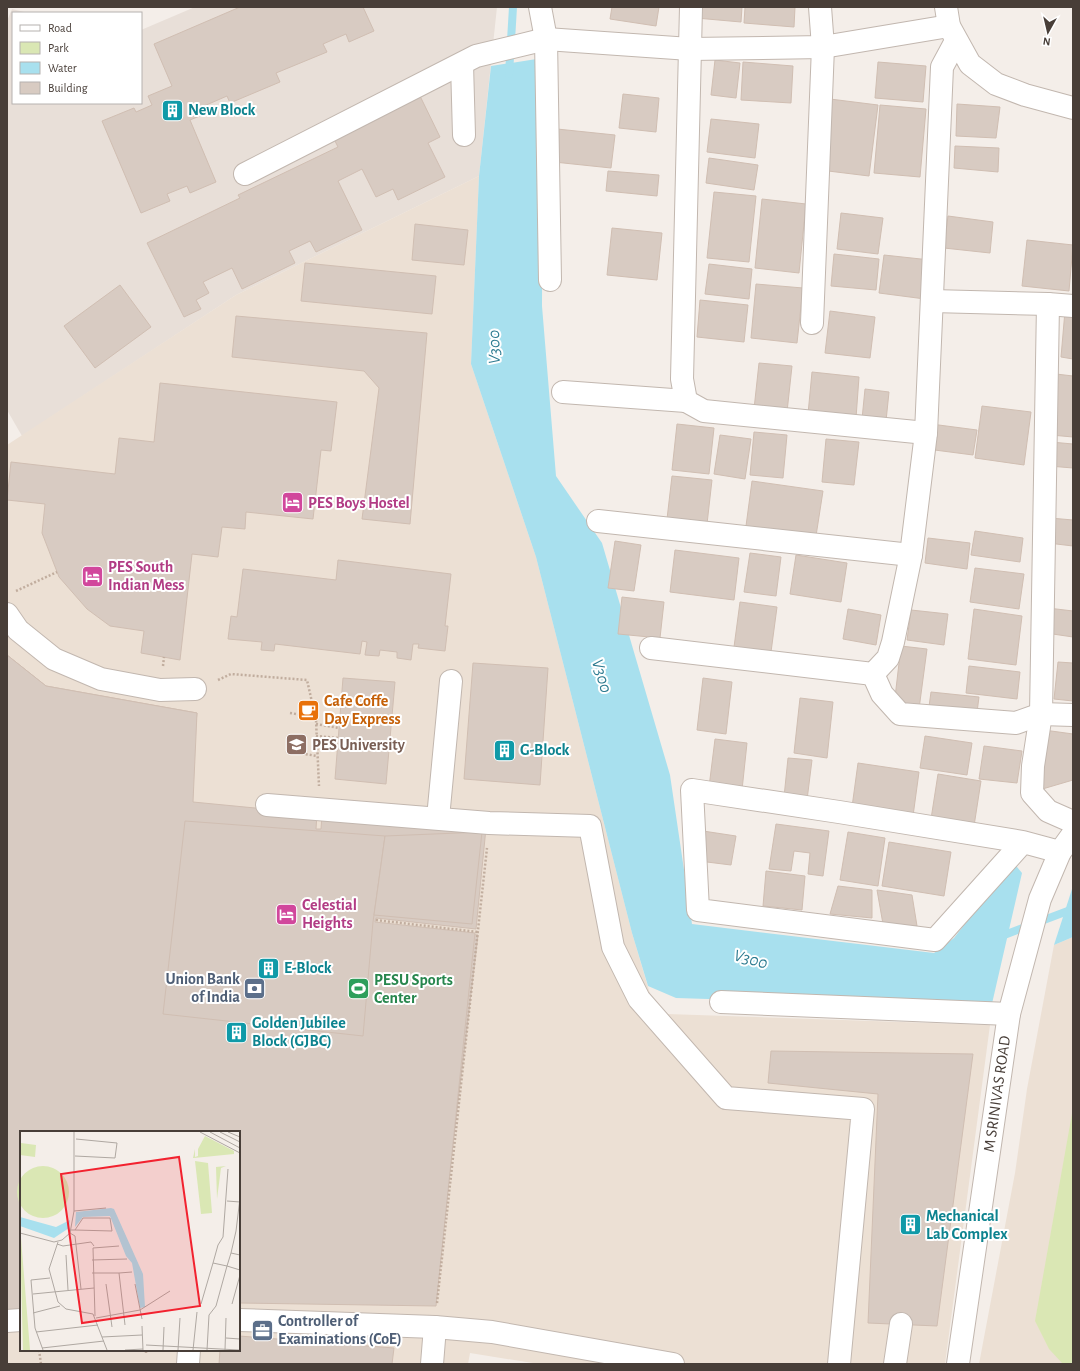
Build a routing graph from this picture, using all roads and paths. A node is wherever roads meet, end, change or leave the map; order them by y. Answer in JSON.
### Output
{"nodes":[{"id":1,"x":540,"y":7,"type":"edge"},
{"id":2,"x":691,"y":7,"type":"edge"},
{"id":3,"x":820,"y":7,"type":"edge"},
{"id":4,"x":951,"y":25,"type":"edge"},
{"id":5,"x":546,"y":39,"type":"junction"},
{"id":6,"x":823,"y":47,"type":"junction"},
{"id":7,"x":690,"y":50,"type":"junction"},
{"id":8,"x":469,"y":60,"type":"junction"},
{"id":9,"x":1073,"y":108,"type":"edge"},
{"id":10,"x":464,"y":135,"type":"dead end"},
{"id":11,"x":245,"y":174,"type":"dead end"},
{"id":12,"x":550,"y":280,"type":"dead end"},
{"id":13,"x":932,"y":302,"type":"junction"},
{"id":14,"x":1048,"y":304,"type":"junction"},
{"id":15,"x":1073,"y":306,"type":"edge"},
{"id":16,"x":812,"y":323,"type":"dead end"},
{"id":17,"x":563,"y":392,"type":"dead end"},
{"id":18,"x":686,"y":401,"type":"junction"},
{"id":19,"x":926,"y":433,"type":"junction"},
{"id":20,"x":598,"y":521,"type":"dead end"},
{"id":21,"x":911,"y":555,"type":"junction"},
{"id":22,"x":57,"y":572,"type":"dead end"},
{"id":23,"x":12,"y":593,"type":"dead end"},
{"id":24,"x":7,"y":614,"type":"edge"},
{"id":25,"x":650,"y":648,"type":"dead end"},
{"id":26,"x":873,"y":674,"type":"junction"},
{"id":27,"x":451,"y":681,"type":"dead end"},
{"id":28,"x":196,"y":690,"type":"joint"},
{"id":29,"x":290,"y":713,"type":"dead end"},
{"id":30,"x":1041,"y":714,"type":"junction"},
{"id":31,"x":1073,"y":715,"type":"edge"},
{"id":32,"x":315,"y":717,"type":"junction"},
{"id":33,"x":316,"y":724,"type":"junction"},
{"id":34,"x":339,"y":728,"type":"dead end"},
{"id":35,"x":316,"y":736,"type":"junction"},
{"id":36,"x":338,"y":738,"type":"dead end"},
{"id":37,"x":286,"y":750,"type":"dead end"},
{"id":38,"x":317,"y":756,"type":"junction"},
{"id":39,"x":267,"y":805,"type":"dead end"},
{"id":40,"x":320,"y":809,"type":"junction"},
{"id":41,"x":438,"y":818,"type":"junction"},
{"id":42,"x":1073,"y":822,"type":"edge"},
{"id":43,"x":489,"y":823,"type":"junction"},
{"id":44,"x":1073,"y":834,"type":"edge"},
{"id":45,"x":1023,"y":842,"type":"junction"},
{"id":46,"x":1060,"y":852,"type":"junction"},
{"id":47,"x":376,"y":920,"type":"dead end"},
{"id":48,"x":478,"y":932,"type":"junction"},
{"id":49,"x":721,"y":1002,"type":"dead end"},
{"id":50,"x":1009,"y":1014,"type":"junction"},
{"id":51,"x":20,"y":1320,"type":"edge"},
{"id":52,"x":240,"y":1320,"type":"edge"},
{"id":53,"x":7,"y":1321,"type":"edge"},
{"id":54,"x":901,"y":1324,"type":"dead end"},
{"id":55,"x":435,"y":1327,"type":"junction"},
{"id":56,"x":39,"y":1351,"type":"edge"},
{"id":57,"x":189,"y":1351,"type":"edge"},
{"id":58,"x":41,"y":1364,"type":"edge"},
{"id":59,"x":188,"y":1364,"type":"edge"},
{"id":60,"x":432,"y":1364,"type":"edge"},
{"id":61,"x":673,"y":1364,"type":"edge"},
{"id":62,"x":839,"y":1364,"type":"edge"},
{"id":63,"x":895,"y":1364,"type":"edge"},
{"id":64,"x":958,"y":1364,"type":"edge"}],
"edges":[{"from":1,"to":5,"type":"street"},
{"from":2,"to":7,"type":"street"},
{"from":3,"to":6,"type":"street"},
{"from":4,"to":6,"type":"street"},
{"from":4,"to":9,"type":"street"},
{"from":4,"to":13,"type":"street"},
{"from":5,"to":7,"type":"street"},
{"from":5,"to":8,"type":"street"},
{"from":5,"to":12,"type":"street"},
{"from":6,"to":7,"type":"street"},
{"from":6,"to":16,"type":"street"},
{"from":7,"to":18,"type":"street"},
{"from":8,"to":10,"type":"street"},
{"from":8,"to":11,"type":"street"},
{"from":13,"to":14,"type":"street"},
{"from":13,"to":19,"type":"street"},
{"from":14,"to":15,"type":"street"},
{"from":14,"to":30,"type":"street"},
{"from":17,"to":18,"type":"street"},
{"from":18,"to":19,"type":"street"},
{"from":19,"to":21,"type":"street"},
{"from":20,"to":21,"type":"street"},
{"from":21,"to":26,"type":"street"},
{"from":22,"to":23,"type":"path"},
{"from":24,"to":28,"type":"street"},
{"from":25,"to":26,"type":"street"},
{"from":26,"to":30,"type":"street"},
{"from":27,"to":41,"type":"street"},
{"from":28,"to":32,"type":"path"},
{"from":29,"to":32,"type":"path"},
{"from":30,"to":31,"type":"street"},
{"from":30,"to":42,"type":"street"},
{"from":32,"to":33,"type":"path"},
{"from":33,"to":34,"type":"path"},
{"from":33,"to":35,"type":"path"},
{"from":35,"to":36,"type":"path"},
{"from":35,"to":38,"type":"path"},
{"from":37,"to":38,"type":"path"},
{"from":38,"to":40,"type":"path"},
{"from":39,"to":40,"type":"street"},
{"from":40,"to":41,"type":"street"},
{"from":41,"to":43,"type":"street"},
{"from":43,"to":48,"type":"path"},
{"from":43,"to":62,"type":"street"},
{"from":44,"to":46,"type":"street","name":"M SRINIVAS ROAD"},
{"from":45,"to":45,"type":"street"},
{"from":45,"to":46,"type":"street"},
{"from":46,"to":50,"type":"street","name":"M SRINIVAS ROAD"},
{"from":47,"to":48,"type":"path"},
{"from":48,"to":55,"type":"path"},
{"from":49,"to":50,"type":"street"},
{"from":50,"to":64,"type":"street","name":"M SRINIVAS ROAD"},
{"from":51,"to":53,"type":"street"},
{"from":52,"to":55,"type":"street"},
{"from":54,"to":63,"type":"street"},
{"from":55,"to":60,"type":"street"},
{"from":55,"to":61,"type":"street"},
{"from":56,"to":58,"type":"path"},
{"from":57,"to":59,"type":"street"}]}
